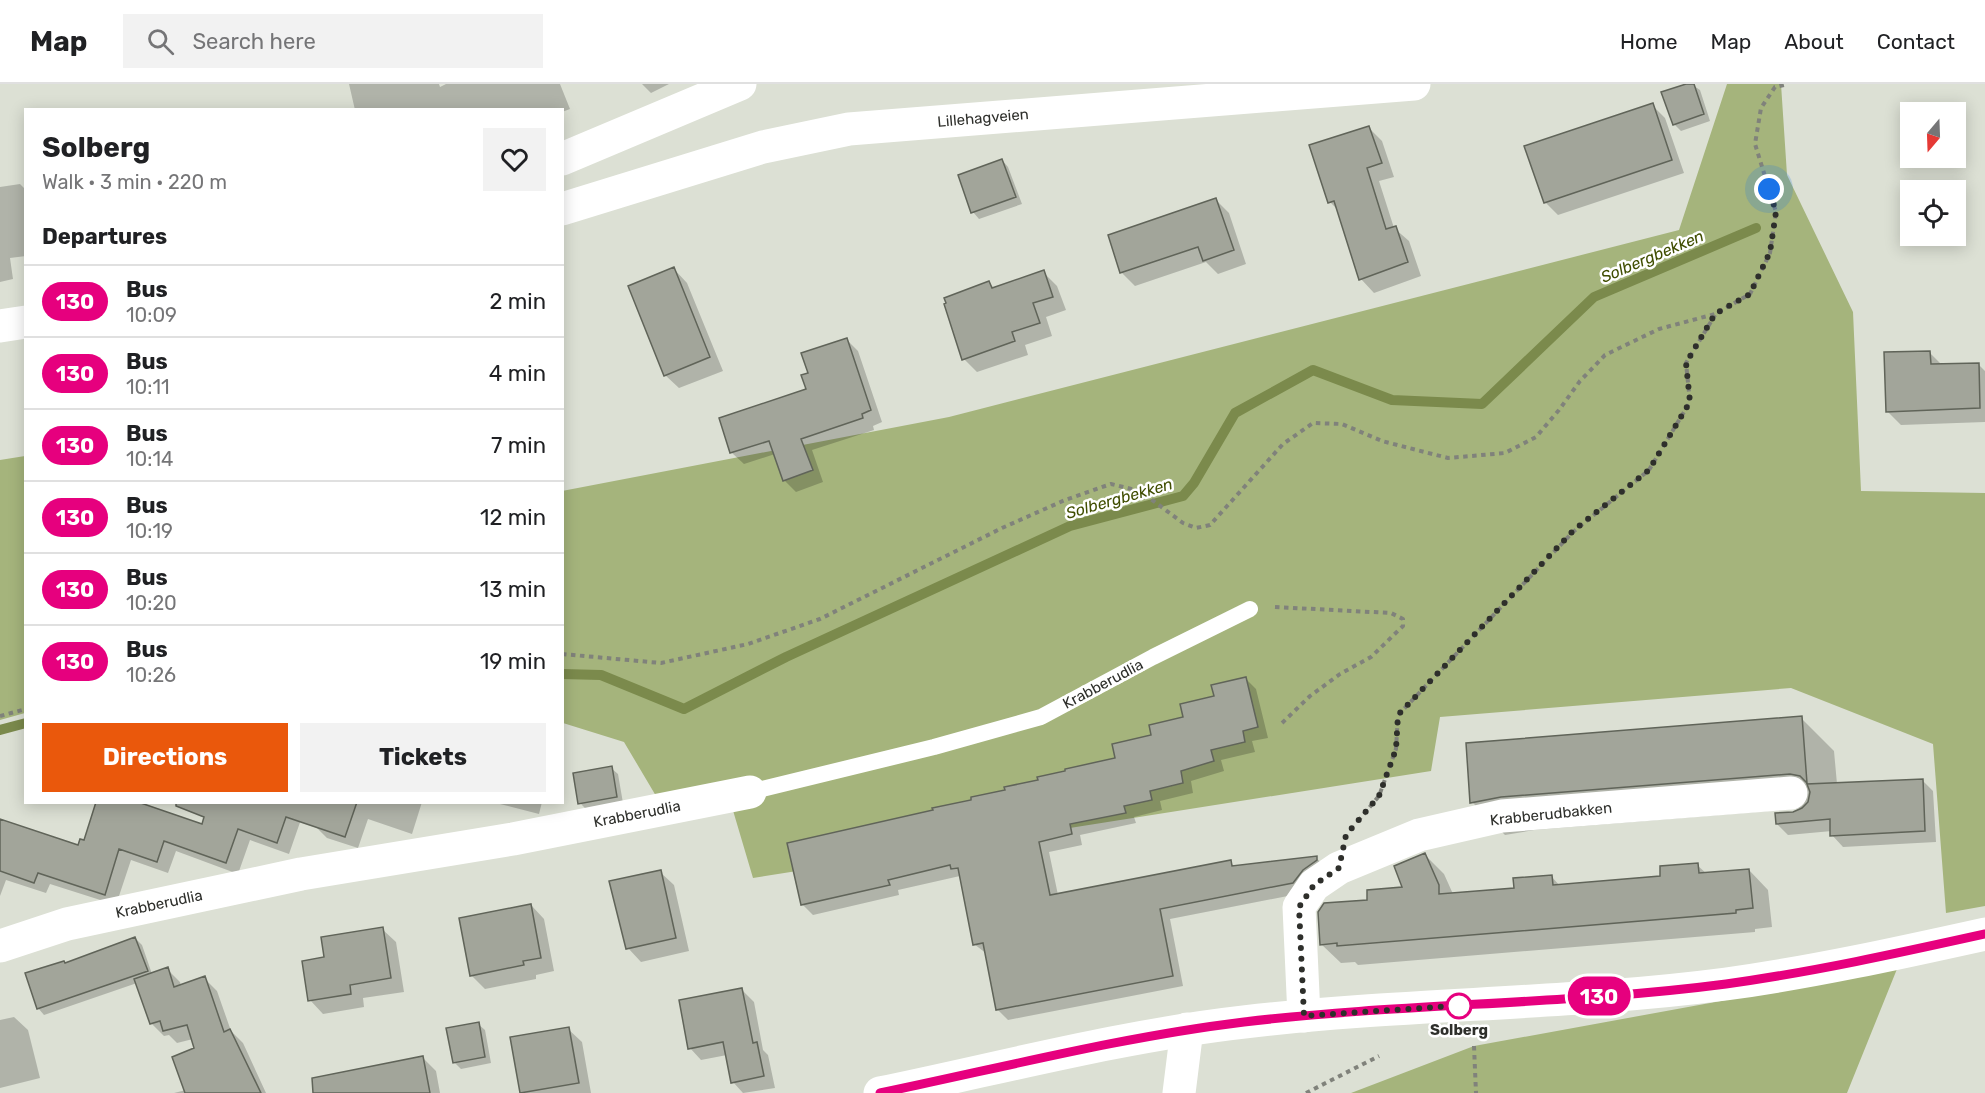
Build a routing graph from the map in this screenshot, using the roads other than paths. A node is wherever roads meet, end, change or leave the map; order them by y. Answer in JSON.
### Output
{"nodes":[{"id":1,"x":740,"y":84,"type":"edge"},
{"id":2,"x":1414,"y":84,"type":"edge"},
{"id":3,"x":564,"y":158,"type":"edge"},
{"id":4,"x":564,"y":207,"type":"edge"},
{"id":5,"x":24,"y":322,"type":"edge"},
{"id":6,"x":0,"y":326,"type":"edge"},
{"id":7,"x":1250,"y":609,"type":"road end"},
{"id":8,"x":750,"y":792,"type":"joint"},
{"id":9,"x":1791,"y":793,"type":"dead end"},
{"id":10,"x":1985,"y":934,"type":"edge"},
{"id":11,"x":0,"y":946,"type":"edge"},
{"id":12,"x":1304,"y":1016,"type":"junction"},
{"id":13,"x":1187,"y":1029,"type":"junction"},
{"id":14,"x":880,"y":1093,"type":"edge"},
{"id":15,"x":1179,"y":1093,"type":"edge"}],
"edges":[{"from":1,"to":3,"type":"street"},
{"from":2,"to":4,"type":"street","name":"Lillehagveien"},
{"from":5,"to":6,"type":"street"},
{"from":7,"to":8,"type":"lane","name":"Krabberudlia"},
{"from":8,"to":11,"type":"street","name":"Krabberudlia"},
{"from":9,"to":12,"type":"street","name":"Krabberudbakken"},
{"from":10,"to":12,"type":"street"},
{"from":12,"to":13,"type":"street"},
{"from":13,"to":14,"type":"street"},
{"from":13,"to":15,"type":"street"}]}
